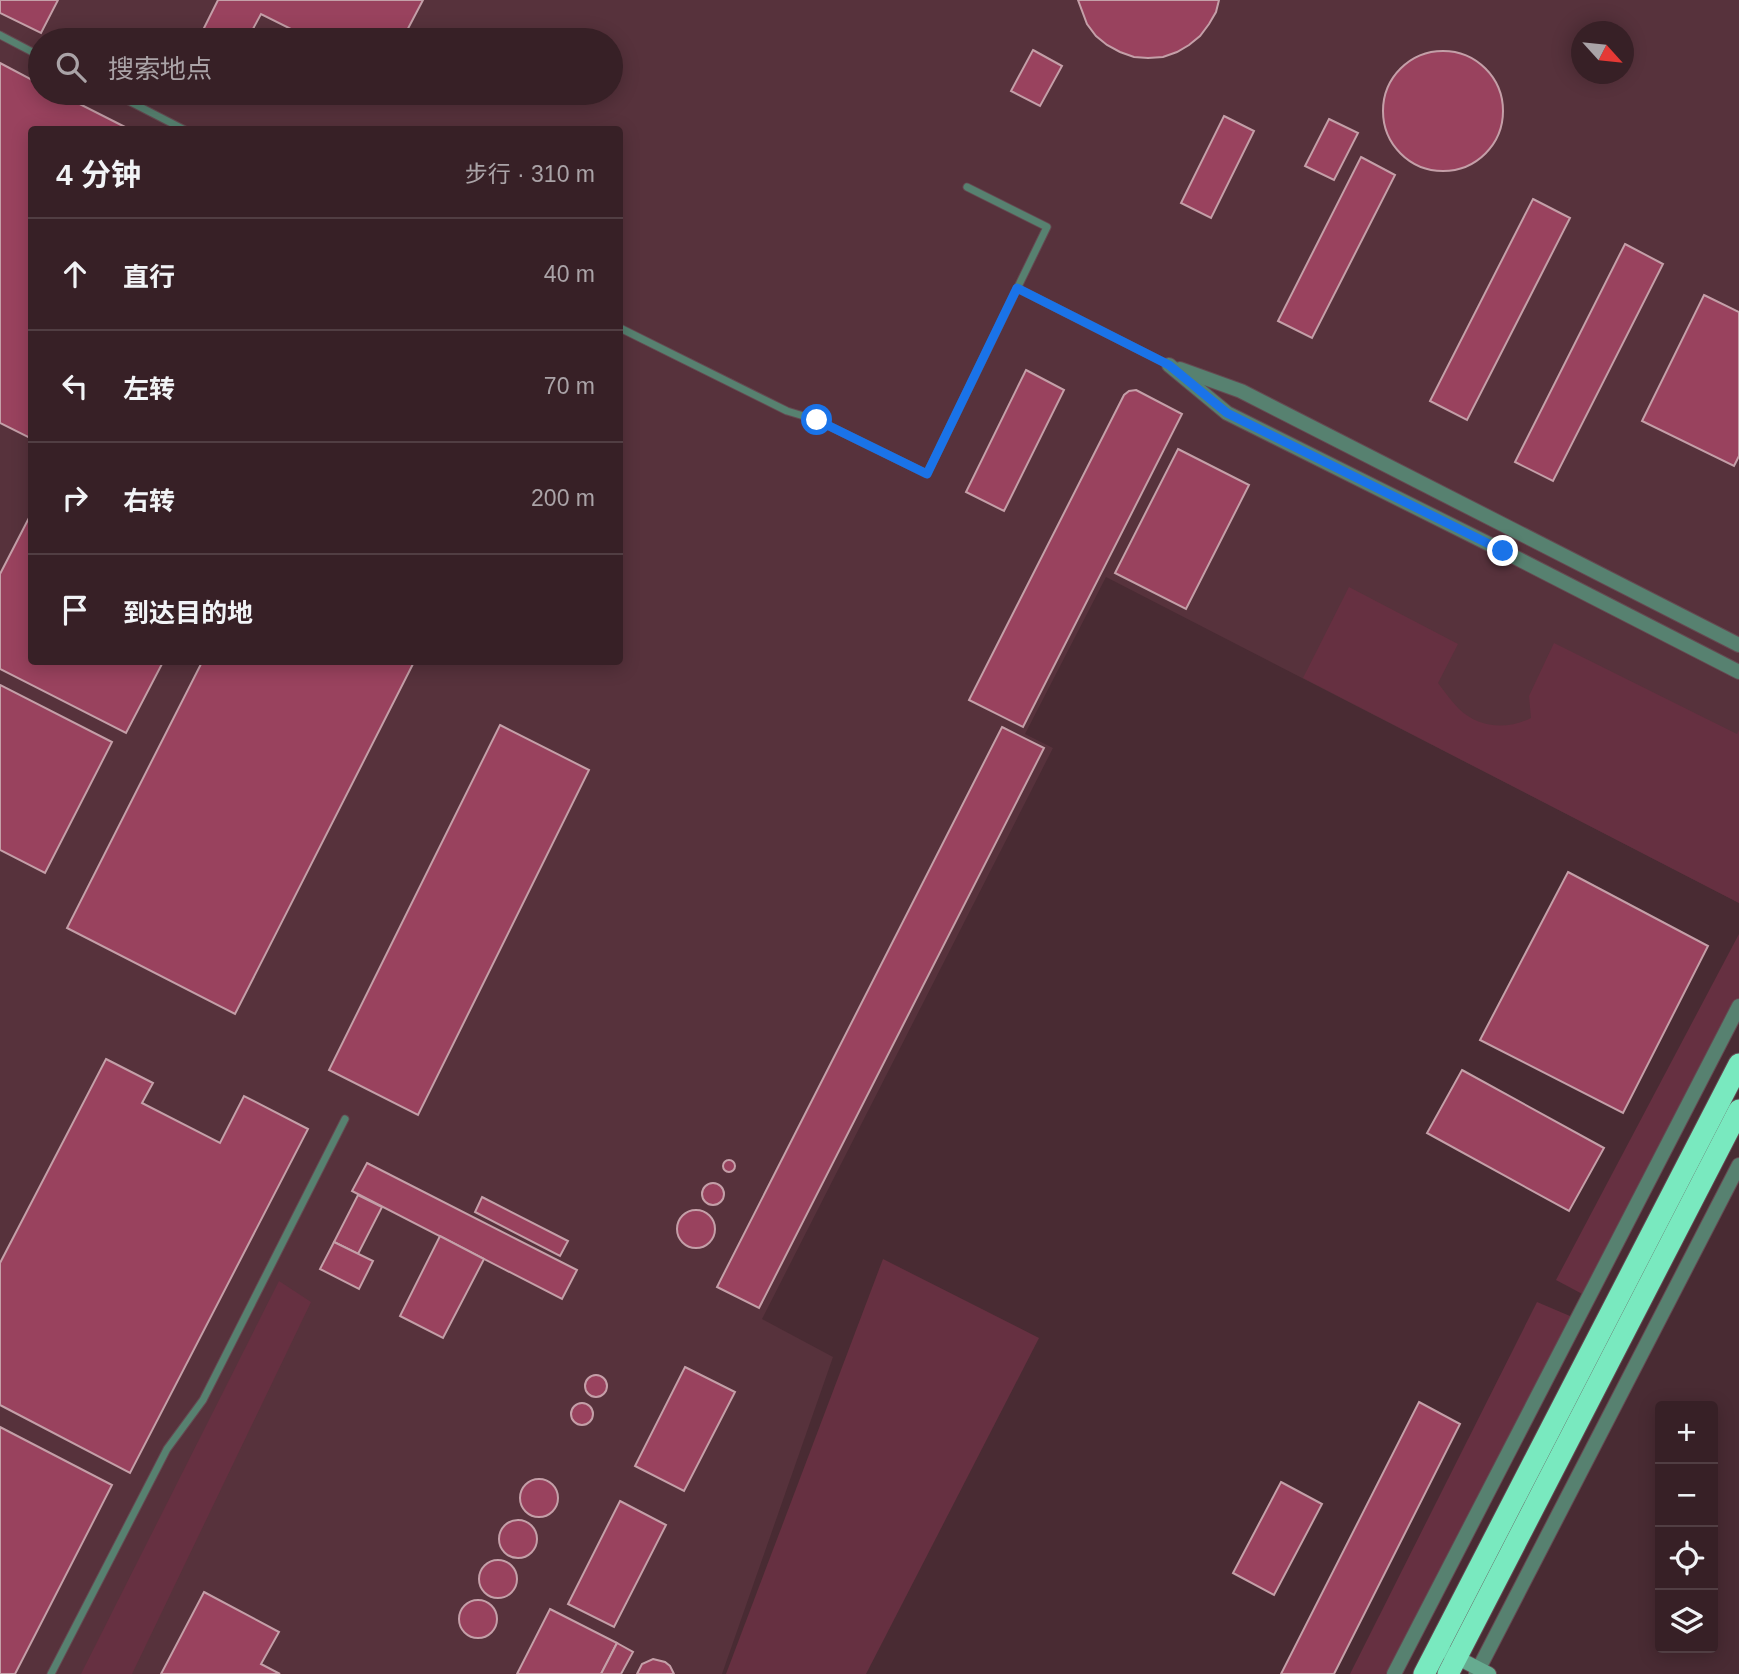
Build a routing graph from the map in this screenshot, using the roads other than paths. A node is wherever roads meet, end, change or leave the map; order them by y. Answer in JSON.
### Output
{"nodes":[{"id":1,"x":0,"y":35,"type":"edge"},
{"id":2,"x":28,"y":50,"type":"edge"},
{"id":3,"x":137,"y":105,"type":"edge"},
{"id":4,"x":178,"y":126,"type":"edge"},
{"id":5,"x":967,"y":187,"type":"dead end"},
{"id":6,"x":1017,"y":288,"type":"junction"},
{"id":7,"x":623,"y":329,"type":"edge"},
{"id":8,"x":1169,"y":365,"type":"junction"},
{"id":9,"x":1739,"y":645,"type":"edge"},
{"id":10,"x":1739,"y":671,"type":"edge"},
{"id":11,"x":1739,"y":1006,"type":"edge"},
{"id":12,"x":1739,"y":1064,"type":"edge"},
{"id":13,"x":1739,"y":1110,"type":"edge"},
{"id":14,"x":345,"y":1119,"type":"dead end"},
{"id":15,"x":1739,"y":1165,"type":"edge"},
{"id":16,"x":1437,"y":1648,"type":"junction"},
{"id":17,"x":1452,"y":1666,"type":"edge"},
{"id":18,"x":1481,"y":1672,"type":"edge"},
{"id":19,"x":51,"y":1674,"type":"edge"},
{"id":20,"x":1394,"y":1674,"type":"edge"},
{"id":21,"x":1424,"y":1674,"type":"edge"}],
"edges":[{"from":1,"to":2,"type":"lane"},
{"from":3,"to":4,"type":"lane"},
{"from":5,"to":6,"type":"lane"},
{"from":6,"to":7,"type":"lane"},
{"from":6,"to":8,"type":"lane"},
{"from":8,"to":9,"type":"street"},
{"from":8,"to":10,"type":"street"},
{"from":11,"to":20,"type":"street"},
{"from":12,"to":16,"type":"highway"},
{"from":13,"to":17,"type":"highway"},
{"from":14,"to":19,"type":"lane"},
{"from":15,"to":18,"type":"street"},
{"from":16,"to":17,"type":"street"},
{"from":16,"to":21,"type":"highway"},
{"from":17,"to":18,"type":"street"}]}
